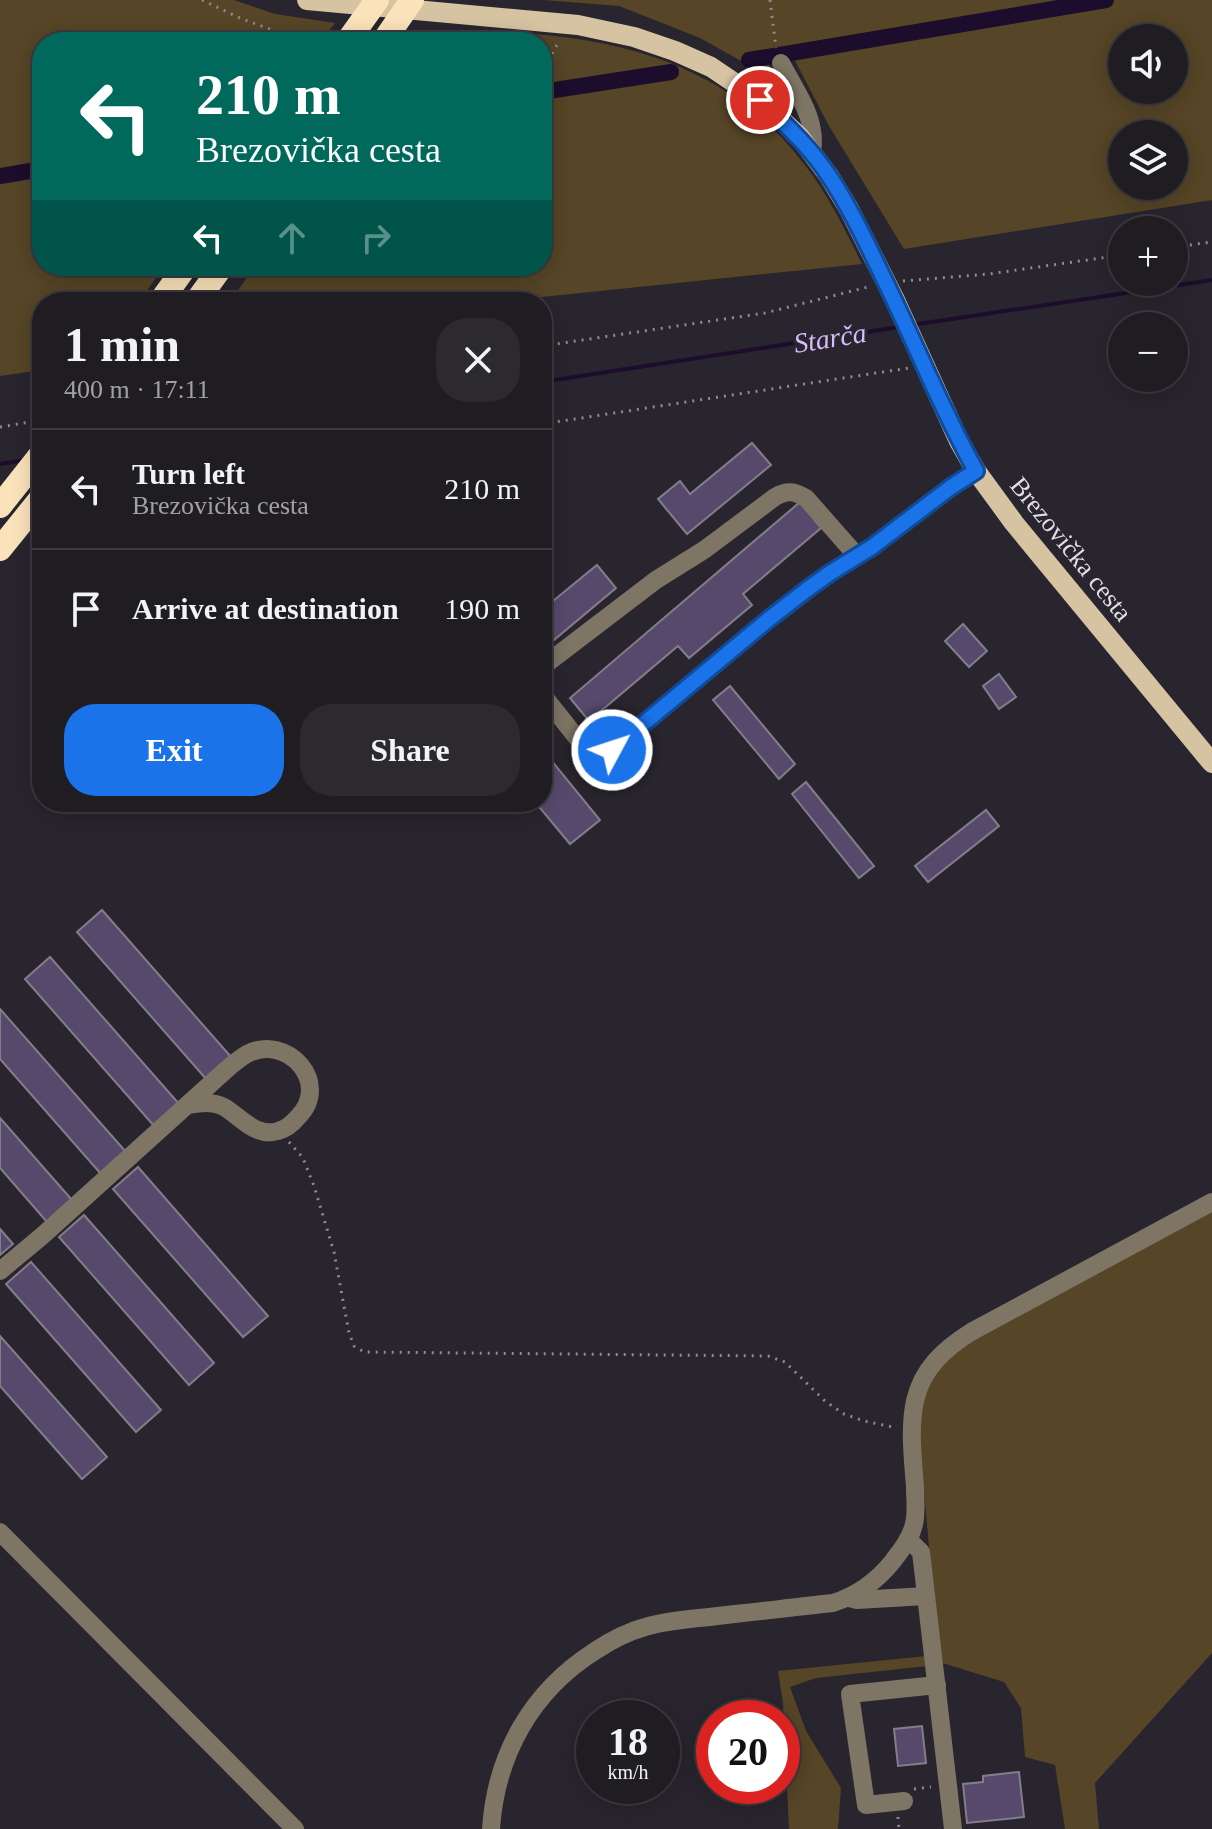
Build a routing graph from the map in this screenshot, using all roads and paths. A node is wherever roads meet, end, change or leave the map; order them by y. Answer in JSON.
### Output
{"nodes":[{"id":1,"x":202,"y":0,"type":"edge"},
{"id":2,"x":307,"y":0,"type":"edge"},
{"id":3,"x":377,"y":0,"type":"edge"},
{"id":4,"x":412,"y":0,"type":"edge"},
{"id":5,"x":770,"y":0,"type":"edge"},
{"id":6,"x":567,"y":24,"type":"junction"},
{"id":7,"x":278,"y":32,"type":"edge"},
{"id":8,"x":354,"y":32,"type":"edge"},
{"id":9,"x":390,"y":32,"type":"edge"},
{"id":10,"x":552,"y":54,"type":"edge"},
{"id":11,"x":781,"y":63,"type":"joint"},
{"id":12,"x":812,"y":153,"type":"junction"},
{"id":13,"x":1212,"y":242,"type":"edge"},
{"id":14,"x":1188,"y":245,"type":"edge"},
{"id":15,"x":1108,"y":257,"type":"edge"},
{"id":16,"x":890,"y":290,"type":"junction"},
{"id":17,"x":552,"y":345,"type":"edge"},
{"id":18,"x":921,"y":359,"type":"junction"},
{"id":19,"x":32,"y":422,"type":"edge"},
{"id":20,"x":552,"y":422,"type":"edge"},
{"id":21,"x":0,"y":427,"type":"edge"},
{"id":22,"x":32,"y":466,"type":"edge"},
{"id":23,"x":976,"y":471,"type":"junction"},
{"id":24,"x":0,"y":506,"type":"edge"},
{"id":25,"x":32,"y":509,"type":"edge"},
{"id":26,"x":0,"y":549,"type":"edge"},
{"id":27,"x":857,"y":556,"type":"junction"},
{"id":28,"x":552,"y":659,"type":"edge"},
{"id":29,"x":552,"y":707,"type":"edge"},
{"id":30,"x":1212,"y":763,"type":"edge"},
{"id":31,"x":188,"y":1105,"type":"junction"},
{"id":32,"x":277,"y":1132,"type":"junction"},
{"id":33,"x":1212,"y":1202,"type":"edge"},
{"id":34,"x":0,"y":1271,"type":"edge"},
{"id":35,"x":912,"y":1431,"type":"junction"},
{"id":36,"x":0,"y":1532,"type":"edge"},
{"id":37,"x":908,"y":1539,"type":"junction"},
{"id":38,"x":926,"y":1596,"type":"junction"},
{"id":39,"x":848,"y":1598,"type":"junction"},
{"id":40,"x":937,"y":1685,"type":"junction"},
{"id":41,"x":948,"y":1785,"type":"junction"},
{"id":42,"x":901,"y":1801,"type":"joint"},
{"id":43,"x":295,"y":1829,"type":"edge"},
{"id":44,"x":491,"y":1829,"type":"edge"},
{"id":45,"x":953,"y":1829,"type":"edge"}],
"edges":[{"from":1,"to":7,"type":"path"},
{"from":2,"to":6,"type":"main road","name":"Brezovička cesta"},
{"from":3,"to":8,"type":"highway"},
{"from":4,"to":9,"type":"highway"},
{"from":5,"to":11,"type":"path"},
{"from":6,"to":10,"type":"path"},
{"from":6,"to":12,"type":"main road","name":"Brezovička cesta"},
{"from":11,"to":12,"type":"street"},
{"from":12,"to":16,"type":"main road","name":"Brezovička cesta"},
{"from":13,"to":14,"type":"path"},
{"from":15,"to":16,"type":"path"},
{"from":16,"to":17,"type":"path"},
{"from":16,"to":18,"type":"main road","name":"Brezovička cesta"},
{"from":18,"to":20,"type":"path"},
{"from":18,"to":23,"type":"main road","name":"Brezovička cesta"},
{"from":19,"to":21,"type":"path"},
{"from":22,"to":24,"type":"highway"},
{"from":23,"to":27,"type":"street"},
{"from":23,"to":30,"type":"main road","name":"Brezovička cesta"},
{"from":25,"to":26,"type":"highway"},
{"from":27,"to":28,"type":"street"},
{"from":27,"to":29,"type":"street"},
{"from":31,"to":32,"type":"street"},
{"from":31,"to":32,"type":"street"},
{"from":31,"to":34,"type":"street"},
{"from":32,"to":35,"type":"path"},
{"from":33,"to":35,"type":"street"},
{"from":35,"to":37,"type":"street"},
{"from":36,"to":43,"type":"street"},
{"from":37,"to":38,"type":"street"},
{"from":37,"to":39,"type":"street"},
{"from":38,"to":39,"type":"street"},
{"from":38,"to":40,"type":"street"},
{"from":39,"to":44,"type":"street"},
{"from":40,"to":41,"type":"street"},
{"from":40,"to":42,"type":"street"},
{"from":41,"to":42,"type":"path"},
{"from":41,"to":45,"type":"street"}]}
